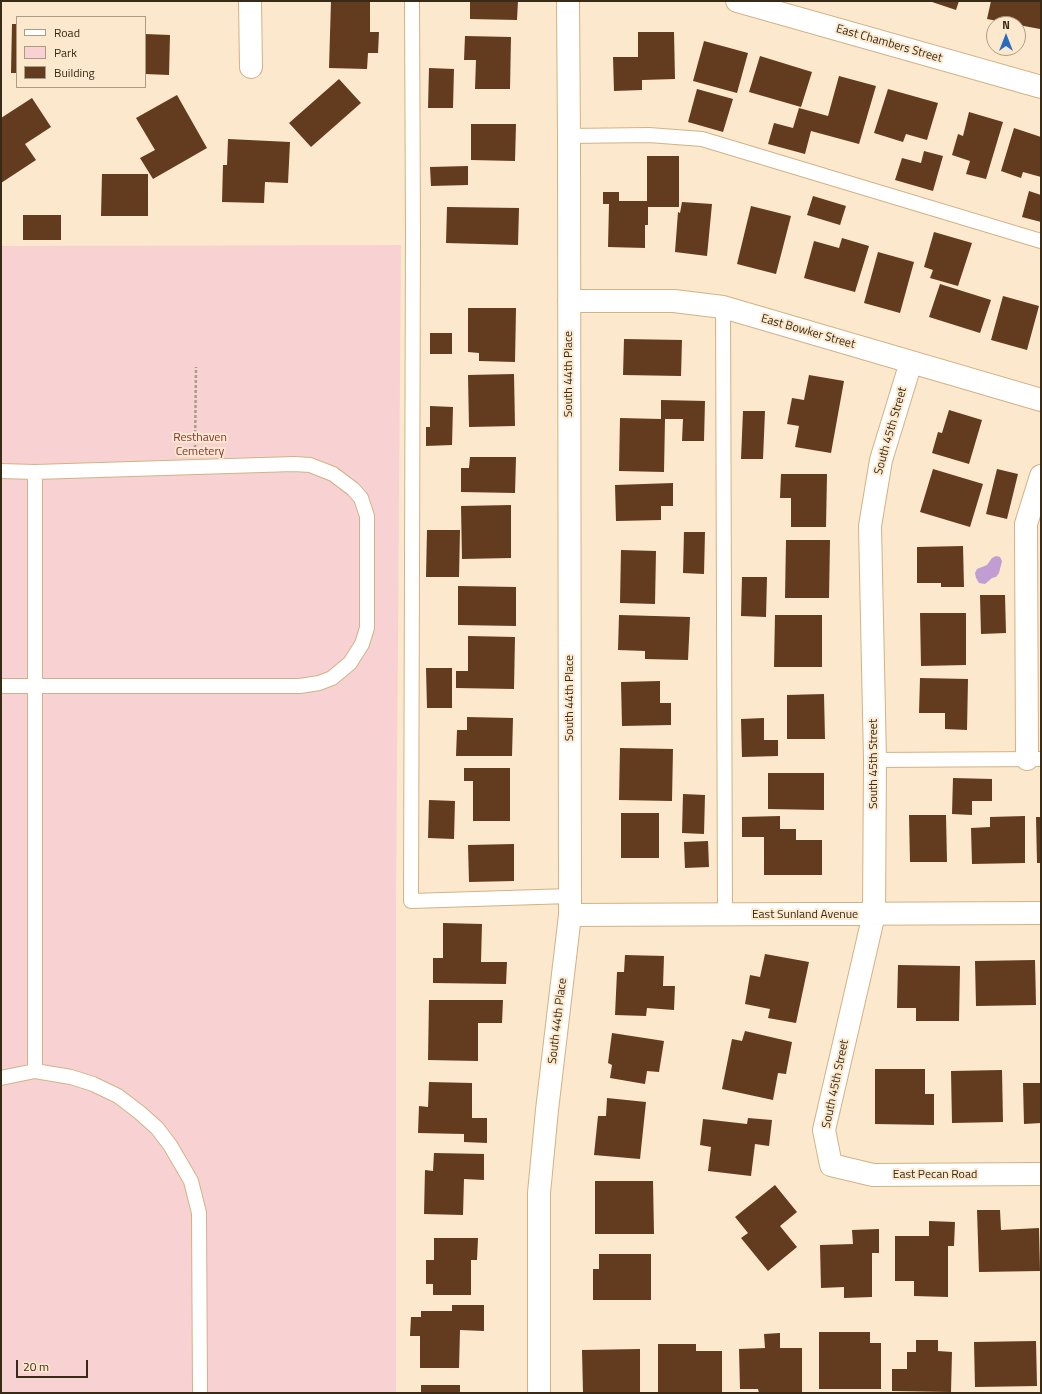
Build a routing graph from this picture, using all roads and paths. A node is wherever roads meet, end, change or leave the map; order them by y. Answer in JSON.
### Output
{"nodes":[{"id":1,"x":250,"y":1,"type":"edge"},
{"id":2,"x":412,"y":1,"type":"edge"},
{"id":3,"x":568,"y":1,"type":"edge"},
{"id":4,"x":737,"y":1,"type":"edge"},
{"id":5,"x":251,"y":67,"type":"dead end"},
{"id":6,"x":1041,"y":87,"type":"edge"},
{"id":7,"x":569,"y":136,"type":"junction"},
{"id":8,"x":1041,"y":240,"type":"edge"},
{"id":9,"x":569,"y":302,"type":"junction"},
{"id":10,"x":723,"y":307,"type":"junction"},
{"id":11,"x":911,"y":362,"type":"junction"},
{"id":12,"x":196,"y":367,"type":"dead end"},
{"id":13,"x":1041,"y":400,"type":"edge"},
{"id":14,"x":195,"y":467,"type":"junction"},
{"id":15,"x":1,"y":471,"type":"edge"},
{"id":16,"x":36,"y":472,"type":"junction"},
{"id":17,"x":1041,"y":476,"type":"edge"},
{"id":18,"x":1,"y":686,"type":"edge"},
{"id":19,"x":36,"y":686,"type":"junction"},
{"id":20,"x":1034,"y":759,"type":"edge"},
{"id":21,"x":874,"y":760,"type":"junction"},
{"id":22,"x":570,"y":906,"type":"junction"},
{"id":23,"x":1041,"y":913,"type":"edge"},
{"id":24,"x":874,"y":914,"type":"junction"},
{"id":25,"x":725,"y":915,"type":"junction"},
{"id":26,"x":35,"y":1071,"type":"junction"},
{"id":27,"x":1,"y":1078,"type":"edge"},
{"id":28,"x":831,"y":1165,"type":"joint"},
{"id":29,"x":1041,"y":1174,"type":"edge"},
{"id":30,"x":200,"y":1393,"type":"edge"},
{"id":31,"x":539,"y":1393,"type":"edge"}],
"edges":[{"from":1,"to":5,"type":"street"},
{"from":2,"to":22,"type":"lane"},
{"from":3,"to":7,"type":"street","name":"South 44th Place"},
{"from":4,"to":6,"type":"street","name":"East Chambers Street"},
{"from":7,"to":8,"type":"lane"},
{"from":7,"to":9,"type":"street","name":"South 44th Place"},
{"from":9,"to":10,"type":"street","name":"East Bowker Street"},
{"from":9,"to":22,"type":"street","name":"South 44th Place"},
{"from":10,"to":11,"type":"street","name":"East Bowker Street"},
{"from":10,"to":25,"type":"lane"},
{"from":11,"to":13,"type":"street","name":"East Bowker Street"},
{"from":11,"to":21,"type":"street","name":"South 45th Street"},
{"from":12,"to":14,"type":"path"},
{"from":14,"to":16,"type":"lane"},
{"from":14,"to":19,"type":"lane"},
{"from":15,"to":16,"type":"lane"},
{"from":16,"to":19,"type":"lane"},
{"from":17,"to":20,"type":"street"},
{"from":18,"to":19,"type":"lane"},
{"from":19,"to":26,"type":"lane"},
{"from":20,"to":21,"type":"lane"},
{"from":21,"to":24,"type":"street","name":"South 45th Street"},
{"from":22,"to":25,"type":"street","name":"East Sunland Avenue"},
{"from":22,"to":31,"type":"street","name":"South 44th Place"},
{"from":23,"to":24,"type":"street","name":"East Sunland Avenue"},
{"from":24,"to":25,"type":"street","name":"East Sunland Avenue"},
{"from":24,"to":28,"type":"street","name":"South 45th Street"},
{"from":26,"to":27,"type":"lane"},
{"from":26,"to":30,"type":"lane"},
{"from":28,"to":29,"type":"street","name":"East Pecan Road"}]}
